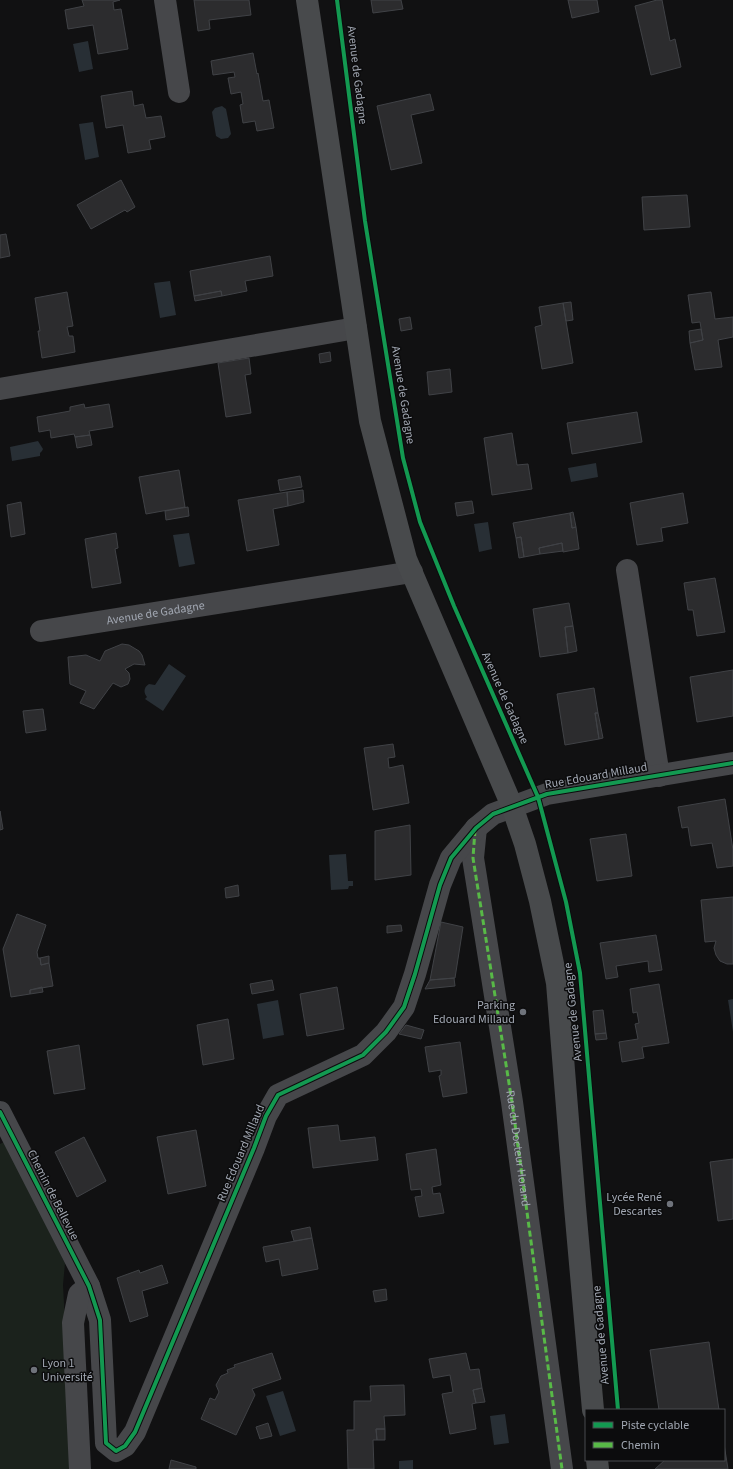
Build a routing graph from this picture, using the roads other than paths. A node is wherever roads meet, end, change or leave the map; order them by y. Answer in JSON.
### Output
{"nodes":[{"id":1,"x":165,"y":0,"type":"edge"},
{"id":2,"x":307,"y":0,"type":"edge"},
{"id":3,"x":180,"y":92,"type":"dead end"},
{"id":4,"x":356,"y":328,"type":"junction"},
{"id":5,"x":0,"y":389,"type":"edge"},
{"id":6,"x":627,"y":570,"type":"dead end"},
{"id":7,"x":412,"y":572,"type":"junction"},
{"id":8,"x":40,"y":631,"type":"dead end"},
{"id":9,"x":733,"y":763,"type":"edge"},
{"id":10,"x":659,"y":776,"type":"junction"},
{"id":11,"x":512,"y":806,"type":"junction"},
{"id":12,"x":476,"y":828,"type":"junction"},
{"id":13,"x":0,"y":1112,"type":"edge"},
{"id":14,"x":89,"y":1286,"type":"junction"},
{"id":15,"x":593,"y":1409,"type":"edge"},
{"id":16,"x":80,"y":1469,"type":"edge"},
{"id":17,"x":562,"y":1469,"type":"edge"}],
"edges":[{"from":1,"to":3,"type":"street"},
{"from":2,"to":4,"type":"main road","name":"Avenue de Gadagne"},
{"from":4,"to":5,"type":"street"},
{"from":4,"to":7,"type":"main road","name":"Avenue de Gadagne"},
{"from":6,"to":10,"type":"street","name":"Rue Edouard Millaud"},
{"from":7,"to":8,"type":"street","name":"Avenue de Gadagne"},
{"from":7,"to":11,"type":"main road","name":"Avenue de Gadagne"},
{"from":9,"to":10,"type":"street","name":"Rue Edouard Millaud"},
{"from":10,"to":11,"type":"street","name":"Rue Edouard Millaud"},
{"from":11,"to":12,"type":"street","name":"Rue Edouard Millaud"},
{"from":11,"to":15,"type":"main road","name":"Avenue de Gadagne"},
{"from":12,"to":14,"type":"street","name":"Rue Edouard Millaud"},
{"from":12,"to":17,"type":"street","name":"Rue du Docteur Horand"},
{"from":13,"to":14,"type":"street","name":"Chemin de Bellevue"},
{"from":14,"to":16,"type":"street"}]}
